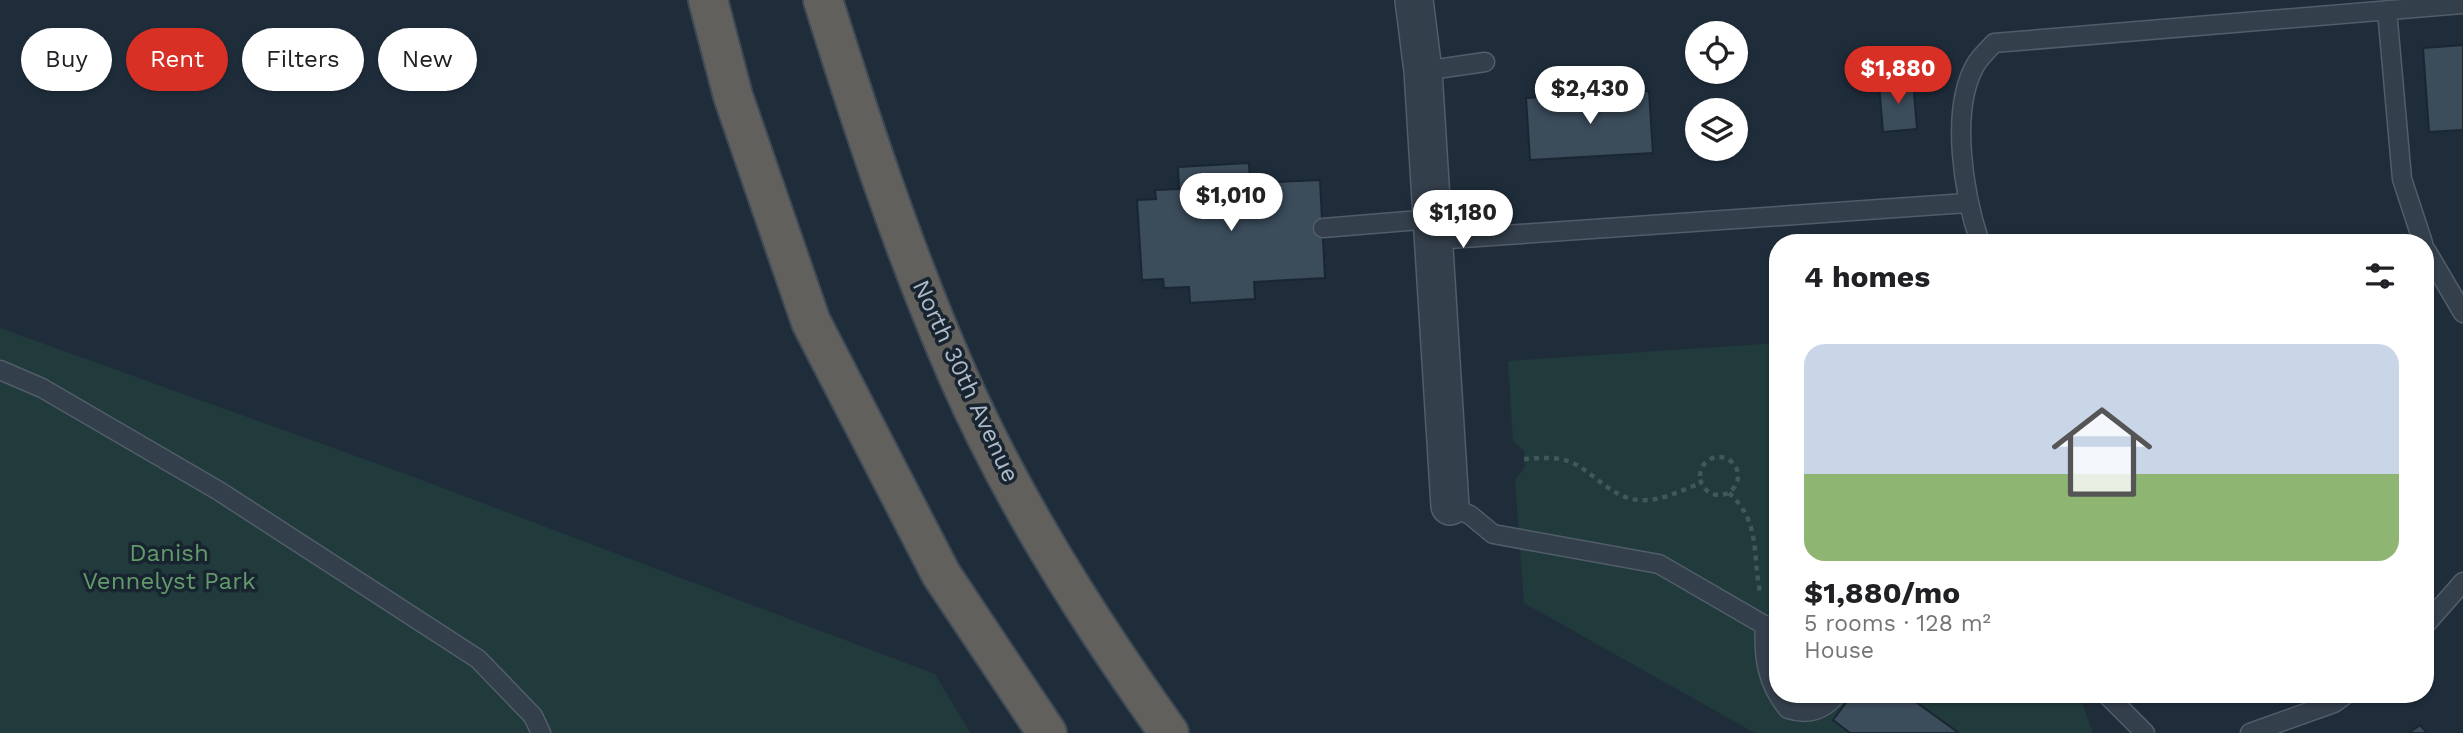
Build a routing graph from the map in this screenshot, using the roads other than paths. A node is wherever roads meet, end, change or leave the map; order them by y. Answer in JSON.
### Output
{"nodes":[{"id":1,"x":708,"y":0,"type":"edge"},
{"id":2,"x":823,"y":0,"type":"edge"},
{"id":3,"x":1414,"y":0,"type":"edge"},
{"id":4,"x":2463,"y":4,"type":"edge"},
{"id":5,"x":2388,"y":10,"type":"junction"},
{"id":6,"x":1485,"y":62,"type":"dead end"},
{"id":7,"x":1423,"y":71,"type":"junction"},
{"id":8,"x":1967,"y":204,"type":"junction"},
{"id":9,"x":1323,"y":228,"type":"dead end"},
{"id":10,"x":1433,"y":230,"type":"junction"},
{"id":11,"x":1977,"y":234,"type":"edge"},
{"id":12,"x":2420,"y":234,"type":"edge"},
{"id":13,"x":2434,"y":264,"type":"edge"},
{"id":14,"x":2463,"y":313,"type":"edge"},
{"id":15,"x":0,"y":370,"type":"edge"},
{"id":16,"x":1450,"y":506,"type":"joint"},
{"id":17,"x":2463,"y":582,"type":"edge"},
{"id":18,"x":2434,"y":615,"type":"edge"},
{"id":19,"x":1769,"y":628,"type":"edge"},
{"id":20,"x":1769,"y":634,"type":"edge"},
{"id":21,"x":1769,"y":672,"type":"edge"},
{"id":22,"x":1783,"y":703,"type":"edge"},
{"id":23,"x":1830,"y":703,"type":"edge"},
{"id":24,"x":2115,"y":703,"type":"edge"},
{"id":25,"x":2334,"y":703,"type":"edge"},
{"id":26,"x":541,"y":733,"type":"edge"},
{"id":27,"x":1047,"y":733,"type":"edge"},
{"id":28,"x":1168,"y":733,"type":"edge"},
{"id":29,"x":2145,"y":733,"type":"edge"},
{"id":30,"x":2250,"y":733,"type":"edge"}],
"edges":[{"from":1,"to":27,"type":"highway"},
{"from":2,"to":28,"type":"highway","name":"North 30th Avenue"},
{"from":3,"to":7,"type":"street"},
{"from":4,"to":5,"type":"lane"},
{"from":5,"to":8,"type":"lane"},
{"from":5,"to":12,"type":"lane"},
{"from":6,"to":7,"type":"lane"},
{"from":7,"to":10,"type":"street"},
{"from":8,"to":10,"type":"lane"},
{"from":8,"to":11,"type":"lane"},
{"from":9,"to":10,"type":"lane"},
{"from":10,"to":16,"type":"street"},
{"from":13,"to":14,"type":"lane"},
{"from":15,"to":26,"type":"lane"},
{"from":16,"to":19,"type":"lane"},
{"from":17,"to":18,"type":"lane"},
{"from":20,"to":21,"type":"lane"},
{"from":22,"to":23,"type":"lane"},
{"from":24,"to":29,"type":"lane"},
{"from":25,"to":30,"type":"lane"}]}
